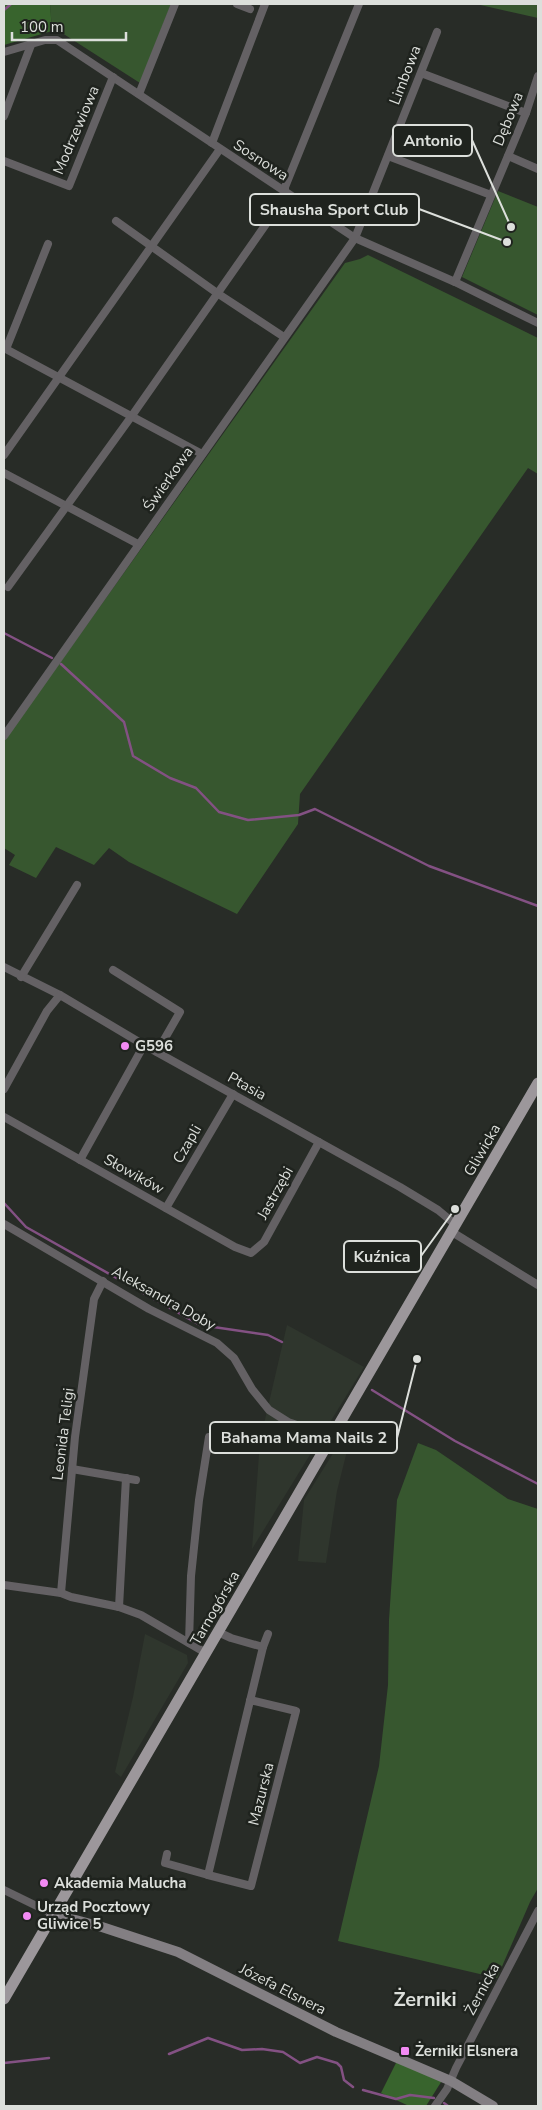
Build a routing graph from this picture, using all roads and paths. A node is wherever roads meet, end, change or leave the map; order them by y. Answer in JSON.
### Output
{"nodes":[{"id":1,"x":175,"y":4,"type":"edge"},
{"id":2,"x":237,"y":4,"type":"edge"},
{"id":3,"x":264,"y":4,"type":"edge"},
{"id":4,"x":359,"y":4,"type":"edge"},
{"id":5,"x":250,"y":9,"type":"dead end"},
{"id":6,"x":436,"y":32,"type":"dead end"},
{"id":7,"x":30,"y":45,"type":"junction"},
{"id":8,"x":4,"y":52,"type":"edge"},
{"id":9,"x":421,"y":74,"type":"junction"},
{"id":10,"x":538,"y":76,"type":"edge"},
{"id":11,"x":113,"y":77,"type":"junction"},
{"id":12,"x":139,"y":94,"type":"junction"},
{"id":13,"x":526,"y":113,"type":"junction"},
{"id":14,"x":4,"y":116,"type":"edge"},
{"id":15,"x":212,"y":143,"type":"junction"},
{"id":16,"x":220,"y":149,"type":"junction"},
{"id":17,"x":388,"y":156,"type":"junction"},
{"id":18,"x":508,"y":156,"type":"junction"},
{"id":19,"x":4,"y":161,"type":"edge"},
{"id":20,"x":538,"y":169,"type":"edge"},
{"id":21,"x":285,"y":192,"type":"junction"},
{"id":22,"x":491,"y":195,"type":"junction"},
{"id":23,"x":116,"y":221,"type":"dead end"},
{"id":24,"x":355,"y":238,"type":"junction"},
{"id":25,"x":48,"y":244,"type":"dead end"},
{"id":26,"x":151,"y":247,"type":"junction"},
{"id":27,"x":455,"y":282,"type":"junction"},
{"id":28,"x":217,"y":294,"type":"junction"},
{"id":29,"x":538,"y":323,"type":"edge"},
{"id":30,"x":284,"y":337,"type":"junction"},
{"id":31,"x":5,"y":349,"type":"edge"},
{"id":32,"x":59,"y":378,"type":"junction"},
{"id":33,"x":131,"y":417,"type":"junction"},
{"id":34,"x":202,"y":454,"type":"junction"},
{"id":35,"x":4,"y":455,"type":"edge"},
{"id":36,"x":4,"y":473,"type":"edge"},
{"id":37,"x":66,"y":507,"type":"junction"},
{"id":38,"x":138,"y":544,"type":"junction"},
{"id":39,"x":8,"y":587,"type":"dead end"},
{"id":40,"x":4,"y":736,"type":"edge"},
{"id":41,"x":77,"y":885,"type":"dead end"},
{"id":42,"x":4,"y":968,"type":"edge"},
{"id":43,"x":113,"y":970,"type":"dead end"},
{"id":44,"x":21,"y":977,"type":"junction"},
{"id":45,"x":60,"y":995,"type":"junction"},
{"id":46,"x":144,"y":1045,"type":"junction"},
{"id":47,"x":157,"y":1052,"type":"junction"},
{"id":48,"x":538,"y":1083,"type":"edge"},
{"id":49,"x":4,"y":1089,"type":"edge"},
{"id":50,"x":233,"y":1094,"type":"junction"},
{"id":51,"x":4,"y":1117,"type":"edge"},
{"id":52,"x":319,"y":1142,"type":"junction"},
{"id":53,"x":80,"y":1160,"type":"junction"},
{"id":54,"x":166,"y":1208,"type":"junction"},
{"id":55,"x":4,"y":1224,"type":"edge"},
{"id":56,"x":454,"y":1229,"type":"junction"},
{"id":57,"x":252,"y":1253,"type":"joint"},
{"id":58,"x":103,"y":1281,"type":"junction"},
{"id":59,"x":538,"y":1285,"type":"edge"},
{"id":60,"x":209,"y":1437,"type":"dead end"},
{"id":61,"x":326,"y":1446,"type":"junction"},
{"id":62,"x":72,"y":1469,"type":"junction"},
{"id":63,"x":126,"y":1478,"type":"junction"},
{"id":64,"x":136,"y":1480,"type":"dead end"},
{"id":65,"x":4,"y":1585,"type":"edge"},
{"id":66,"x":61,"y":1593,"type":"junction"},
{"id":67,"x":118,"y":1607,"type":"junction"},
{"id":68,"x":218,"y":1632,"type":"junction"},
{"id":69,"x":268,"y":1634,"type":"dead end"},
{"id":70,"x":188,"y":1643,"type":"junction"},
{"id":71,"x":263,"y":1647,"type":"junction"},
{"id":72,"x":206,"y":1653,"type":"junction"},
{"id":73,"x":250,"y":1700,"type":"junction"},
{"id":74,"x":167,"y":1854,"type":"dead end"},
{"id":75,"x":208,"y":1875,"type":"junction"},
{"id":76,"x":4,"y":1890,"type":"edge"},
{"id":77,"x":538,"y":1911,"type":"edge"},
{"id":78,"x":53,"y":1914,"type":"junction"},
{"id":79,"x":4,"y":1999,"type":"edge"},
{"id":80,"x":451,"y":2080,"type":"junction"},
{"id":81,"x":436,"y":2106,"type":"edge"},
{"id":82,"x":493,"y":2106,"type":"edge"}],
"edges":[{"from":1,"to":12,"type":"street"},
{"from":2,"to":5,"type":"street"},
{"from":3,"to":15,"type":"street"},
{"from":4,"to":21,"type":"street"},
{"from":6,"to":9,"type":"street","name":"Limbowa"},
{"from":7,"to":8,"type":"street","name":"Sosnowa"},
{"from":7,"to":11,"type":"street","name":"Sosnowa"},
{"from":7,"to":14,"type":"street"},
{"from":9,"to":13,"type":"street"},
{"from":9,"to":17,"type":"street","name":"Limbowa"},
{"from":10,"to":13,"type":"street","name":"Dębowa"},
{"from":11,"to":12,"type":"street","name":"Sosnowa"},
{"from":11,"to":19,"type":"street","name":"Modrzewiowa"},
{"from":12,"to":15,"type":"street","name":"Sosnowa"},
{"from":13,"to":18,"type":"street","name":"Dębowa"},
{"from":15,"to":16,"type":"street","name":"Sosnowa"},
{"from":16,"to":21,"type":"street","name":"Sosnowa"},
{"from":16,"to":26,"type":"street"},
{"from":17,"to":22,"type":"street"},
{"from":17,"to":24,"type":"street","name":"Limbowa"},
{"from":18,"to":20,"type":"street"},
{"from":18,"to":22,"type":"street","name":"Dębowa"},
{"from":21,"to":24,"type":"street","name":"Sosnowa"},
{"from":21,"to":28,"type":"street"},
{"from":22,"to":27,"type":"street","name":"Dębowa"},
{"from":23,"to":26,"type":"street"},
{"from":24,"to":27,"type":"street","name":"Sosnowa"},
{"from":24,"to":30,"type":"street","name":"Świerkowa"},
{"from":25,"to":31,"type":"street"},
{"from":26,"to":28,"type":"street"},
{"from":26,"to":32,"type":"street"},
{"from":27,"to":29,"type":"street","name":"Sosnowa"},
{"from":28,"to":30,"type":"street"},
{"from":28,"to":33,"type":"street"},
{"from":30,"to":34,"type":"street","name":"Świerkowa"},
{"from":31,"to":32,"type":"street"},
{"from":32,"to":33,"type":"street"},
{"from":32,"to":35,"type":"street"},
{"from":33,"to":34,"type":"street"},
{"from":33,"to":37,"type":"street"},
{"from":34,"to":38,"type":"street","name":"Świerkowa"},
{"from":36,"to":37,"type":"street"},
{"from":37,"to":38,"type":"street"},
{"from":37,"to":39,"type":"street"},
{"from":38,"to":40,"type":"street","name":"Świerkowa"},
{"from":41,"to":44,"type":"street"},
{"from":42,"to":44,"type":"street","name":"Ptasia"},
{"from":43,"to":47,"type":"street"},
{"from":44,"to":45,"type":"street","name":"Ptasia"},
{"from":45,"to":46,"type":"street","name":"Ptasia"},
{"from":45,"to":49,"type":"street"},
{"from":46,"to":47,"type":"street","name":"Ptasia"},
{"from":46,"to":53,"type":"street"},
{"from":47,"to":50,"type":"street","name":"Ptasia"},
{"from":48,"to":56,"type":"main road","name":"Gliwicka"},
{"from":50,"to":52,"type":"street","name":"Ptasia"},
{"from":50,"to":54,"type":"street","name":"Czapli"},
{"from":51,"to":53,"type":"street","name":"Słowików"},
{"from":52,"to":56,"type":"street","name":"Ptasia"},
{"from":52,"to":57,"type":"street","name":"Jastrzębi"},
{"from":53,"to":54,"type":"street","name":"Słowików"},
{"from":54,"to":57,"type":"street","name":"Słowików"},
{"from":55,"to":58,"type":"street","name":"Aleksandra Doby"},
{"from":56,"to":59,"type":"street","name":"Ptasia"},
{"from":56,"to":61,"type":"main road","name":"Tarnogórska"},
{"from":58,"to":61,"type":"street","name":"Aleksandra Doby"},
{"from":58,"to":62,"type":"street","name":"Leonida Teligi"},
{"from":60,"to":70,"type":"street"},
{"from":61,"to":68,"type":"main road","name":"Tarnogórska"},
{"from":62,"to":63,"type":"street"},
{"from":62,"to":66,"type":"street","name":"Leonida Teligi"},
{"from":63,"to":64,"type":"street"},
{"from":63,"to":67,"type":"street"},
{"from":65,"to":66,"type":"street"},
{"from":66,"to":67,"type":"street"},
{"from":67,"to":70,"type":"street"},
{"from":68,"to":71,"type":"street"},
{"from":68,"to":72,"type":"main road","name":"Tarnogórska"},
{"from":69,"to":71,"type":"street"},
{"from":70,"to":72,"type":"street"},
{"from":71,"to":73,"type":"street"},
{"from":72,"to":78,"type":"main road","name":"Tarnogórska"},
{"from":73,"to":75,"type":"street"},
{"from":73,"to":75,"type":"street","name":"Mazurska"},
{"from":74,"to":75,"type":"street","name":"Mazurska"},
{"from":76,"to":78,"type":"street"},
{"from":77,"to":80,"type":"street","name":"Żernicka"},
{"from":78,"to":79,"type":"main road","name":"Tarnogórska"},
{"from":78,"to":80,"type":"street","name":"Józefa Elsnera"},
{"from":80,"to":81,"type":"street","name":"Żernicka"},
{"from":80,"to":82,"type":"street","name":"Józefa Elsnera"}]}
